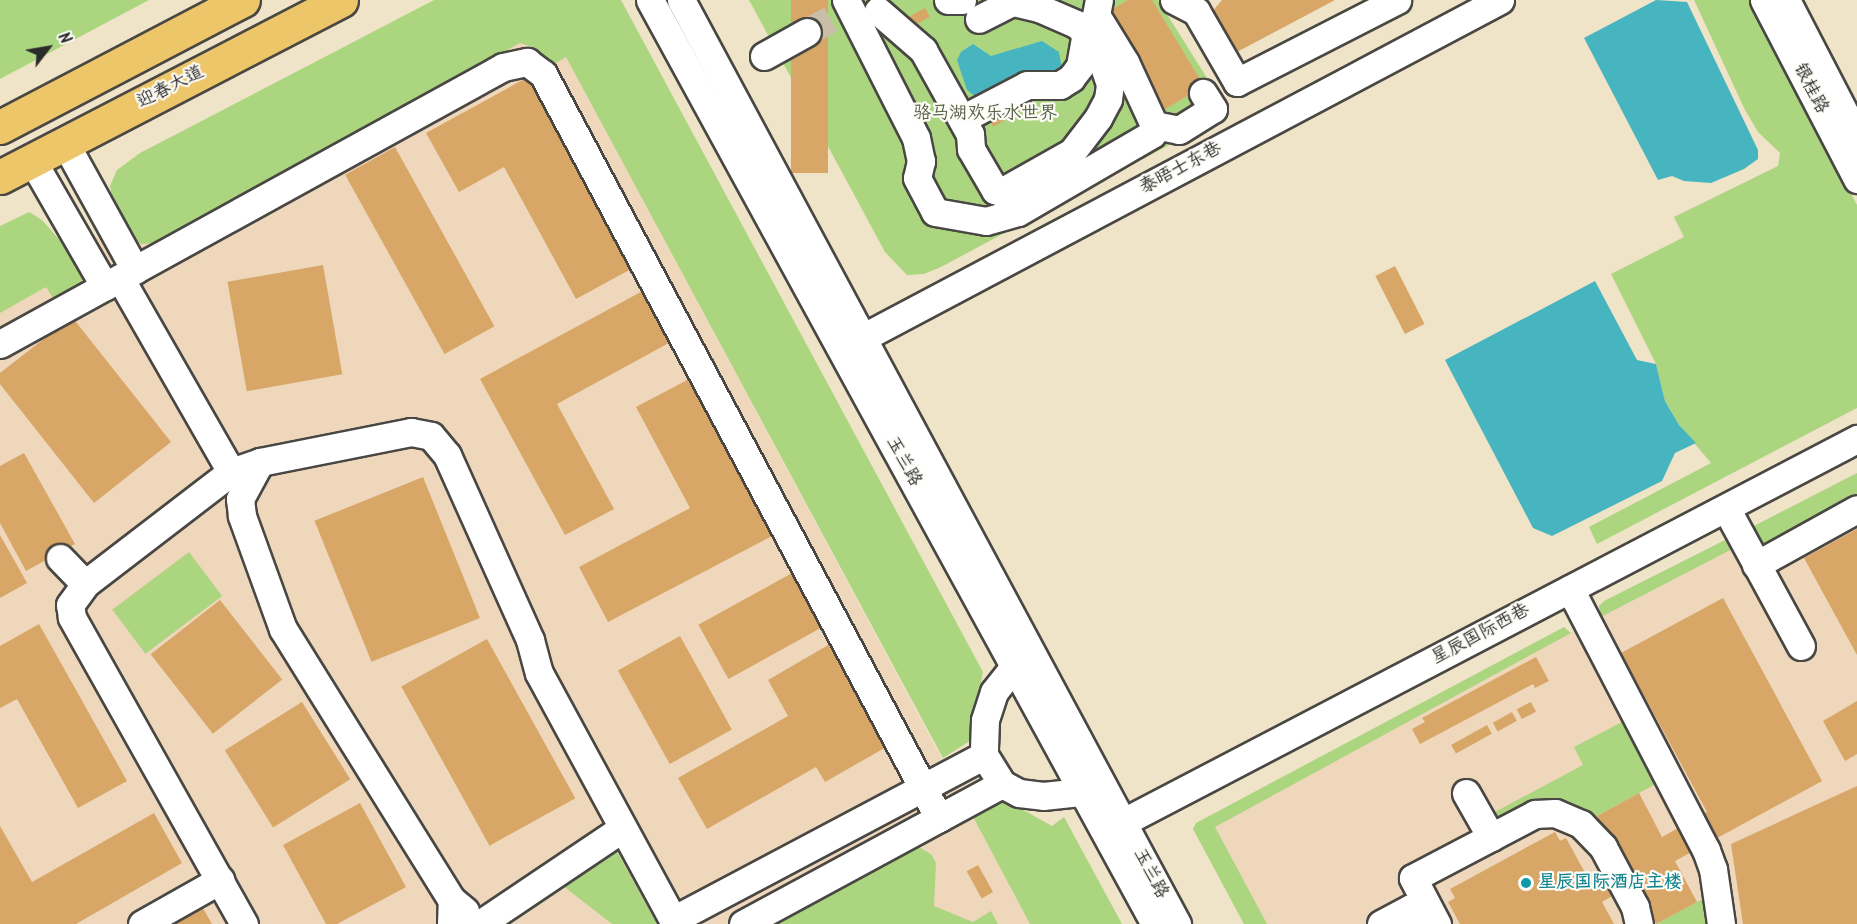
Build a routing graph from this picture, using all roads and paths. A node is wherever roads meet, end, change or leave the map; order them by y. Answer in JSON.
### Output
{"nodes":[{"id":1,"x":243,"y":0,"type":"edge"},
{"id":2,"x":341,"y":0,"type":"edge"},
{"id":3,"x":650,"y":0,"type":"edge"},
{"id":4,"x":681,"y":0,"type":"edge"},
{"id":5,"x":948,"y":0,"type":"edge"},
{"id":6,"x":1099,"y":0,"type":"edge"},
{"id":7,"x":1174,"y":0,"type":"edge"},
{"id":8,"x":1397,"y":0,"type":"edge"},
{"id":9,"x":1500,"y":0,"type":"edge"},
{"id":10,"x":1764,"y":0,"type":"edge"},
{"id":11,"x":1786,"y":0,"type":"edge"},
{"id":12,"x":970,"y":9,"type":"edge"},
{"id":13,"x":862,"y":10,"type":"edge"},
{"id":14,"x":807,"y":32,"type":"tunnel mouth"},
{"id":15,"x":1086,"y":33,"type":"junction"},
{"id":16,"x":764,"y":56,"type":"dead end"},
{"id":17,"x":1203,"y":93,"type":"dead end"},
{"id":18,"x":962,"y":119,"type":"junction"},
{"id":19,"x":1154,"y":125,"type":"junction"},
{"id":20,"x":0,"y":127,"type":"edge"},
{"id":21,"x":1857,"y":137,"type":"edge"},
{"id":22,"x":65,"y":143,"type":"junction"},
{"id":23,"x":32,"y":160,"type":"junction"},
{"id":24,"x":0,"y":177,"type":"edge"},
{"id":25,"x":1857,"y":179,"type":"edge"},
{"id":26,"x":120,"y":278,"type":"junction"},
{"id":27,"x":862,"y":338,"type":"junction"},
{"id":28,"x":0,"y":344,"type":"edge"},
{"id":29,"x":1857,"y":439,"type":"edge"},
{"id":30,"x":260,"y":462,"type":"junction"},
{"id":31,"x":231,"y":472,"type":"junction"},
{"id":32,"x":1726,"y":507,"type":"junction"},
{"id":33,"x":1857,"y":509,"type":"edge"},
{"id":34,"x":60,"y":558,"type":"dead end"},
{"id":35,"x":1756,"y":565,"type":"junction"},
{"id":36,"x":85,"y":584,"type":"junction"},
{"id":37,"x":1570,"y":589,"type":"junction"},
{"id":38,"x":1801,"y":646,"type":"dead end"},
{"id":39,"x":1022,"y":658,"type":"junction"},
{"id":40,"x":984,"y":754,"type":"junction"},
{"id":41,"x":1002,"y":784,"type":"junction"},
{"id":42,"x":922,"y":787,"type":"junction"},
{"id":43,"x":1094,"y":790,"type":"junction"},
{"id":44,"x":1467,"y":793,"type":"dead end"},
{"id":45,"x":939,"y":818,"type":"junction"},
{"id":46,"x":623,"y":828,"type":"junction"},
{"id":47,"x":1114,"y":828,"type":"junction"},
{"id":48,"x":1491,"y":837,"type":"junction"},
{"id":49,"x":220,"y":880,"type":"junction"},
{"id":50,"x":452,"y":912,"type":"edge"},
{"id":51,"x":489,"y":919,"type":"edge"},
{"id":52,"x":674,"y":922,"type":"edge"},
{"id":53,"x":142,"y":924,"type":"edge"},
{"id":54,"x":244,"y":924,"type":"edge"},
{"id":55,"x":743,"y":924,"type":"edge"},
{"id":56,"x":1155,"y":924,"type":"edge"},
{"id":57,"x":1177,"y":924,"type":"edge"},
{"id":58,"x":1381,"y":924,"type":"edge"},
{"id":59,"x":1419,"y":924,"type":"edge"},
{"id":60,"x":1437,"y":924,"type":"edge"},
{"id":61,"x":1639,"y":924,"type":"edge"},
{"id":62,"x":1721,"y":924,"type":"edge"}],
"edges":[{"from":1,"to":20,"type":"main road"},
{"from":2,"to":22,"type":"main road","name":"迎春大道"},
{"from":3,"to":39,"type":"street","name":"玉兰路"},
{"from":4,"to":27,"type":"street","name":"玉兰路"},
{"from":5,"to":12,"type":"street"},
{"from":6,"to":19,"type":"street"},
{"from":7,"to":8,"type":"street"},
{"from":9,"to":27,"type":"street","name":"泰晤士东巷"},
{"from":10,"to":25,"type":"street","name":"银桂路"},
{"from":11,"to":21,"type":"street","name":"银桂路"},
{"from":12,"to":15,"type":"street"},
{"from":13,"to":18,"type":"street"},
{"from":13,"to":19,"type":"street"},
{"from":14,"to":16,"type":"street"},
{"from":15,"to":18,"type":"street"},
{"from":15,"to":18,"type":"street"},
{"from":17,"to":19,"type":"street"},
{"from":22,"to":23,"type":"main road","name":"迎春大道"},
{"from":22,"to":26,"type":"street"},
{"from":23,"to":24,"type":"main road","name":"迎春大道"},
{"from":23,"to":26,"type":"street"},
{"from":26,"to":28,"type":"street"},
{"from":26,"to":31,"type":"street"},
{"from":26,"to":42,"type":"street"},
{"from":27,"to":39,"type":"street","name":"玉兰路"},
{"from":29,"to":32,"type":"street","name":"星辰国际西巷"},
{"from":30,"to":31,"type":"street"},
{"from":30,"to":46,"type":"street"},
{"from":30,"to":50,"type":"street"},
{"from":31,"to":36,"type":"street"},
{"from":32,"to":35,"type":"street"},
{"from":32,"to":37,"type":"street","name":"星辰国际西巷"},
{"from":33,"to":35,"type":"street"},
{"from":34,"to":36,"type":"street"},
{"from":35,"to":38,"type":"street"},
{"from":36,"to":49,"type":"street"},
{"from":37,"to":47,"type":"street","name":"星辰国际西巷"},
{"from":37,"to":62,"type":"street"},
{"from":39,"to":40,"type":"street"},
{"from":39,"to":43,"type":"street","name":"玉兰路"},
{"from":40,"to":41,"type":"street"},
{"from":40,"to":42,"type":"street"},
{"from":41,"to":43,"type":"street"},
{"from":41,"to":45,"type":"street"},
{"from":42,"to":45,"type":"street"},
{"from":42,"to":52,"type":"street"},
{"from":43,"to":47,"type":"street","name":"玉兰路"},
{"from":44,"to":48,"type":"street"},
{"from":45,"to":55,"type":"street"},
{"from":46,"to":51,"type":"street"},
{"from":46,"to":52,"type":"street"},
{"from":47,"to":56,"type":"street","name":"玉兰路"},
{"from":47,"to":57,"type":"street","name":"玉兰路"},
{"from":48,"to":60,"type":"street"},
{"from":48,"to":61,"type":"street"},
{"from":49,"to":53,"type":"street"},
{"from":49,"to":54,"type":"street"},
{"from":50,"to":51,"type":"street"},
{"from":58,"to":59,"type":"street"}]}
